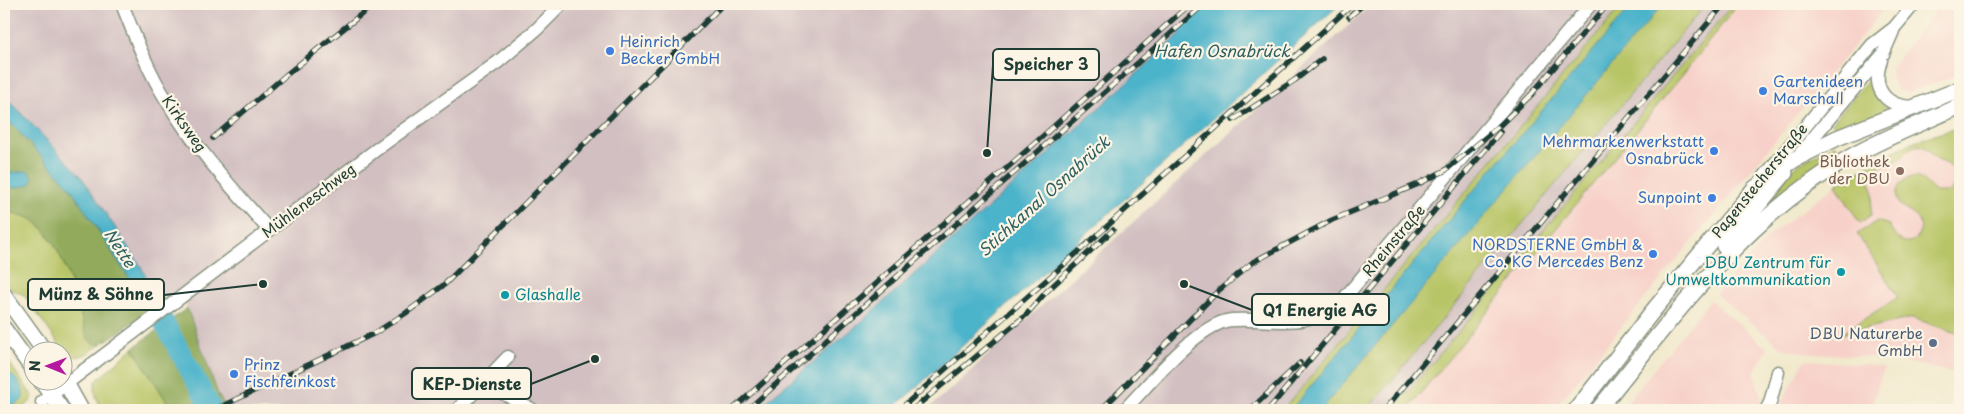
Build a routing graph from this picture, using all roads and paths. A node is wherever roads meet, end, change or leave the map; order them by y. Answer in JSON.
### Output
{"nodes":[{"id":1,"x":122,"y":4,"type":"edge"},
{"id":2,"x":562,"y":4,"type":"edge"},
{"id":3,"x":1591,"y":4,"type":"edge"},
{"id":4,"x":1914,"y":4,"type":"edge"},
{"id":5,"x":1894,"y":28,"type":"junction"},
{"id":6,"x":1883,"y":54,"type":"junction"},
{"id":7,"x":1960,"y":89,"type":"edge"},
{"id":8,"x":1960,"y":106,"type":"edge"},
{"id":9,"x":1915,"y":107,"type":"junction"},
{"id":10,"x":1797,"y":158,"type":"junction"},
{"id":11,"x":1754,"y":189,"type":"junction"},
{"id":12,"x":269,"y":230,"type":"junction"},
{"id":13,"x":1713,"y":268,"type":"junction"},
{"id":14,"x":4,"y":296,"type":"edge"},
{"id":15,"x":4,"y":329,"type":"edge"},
{"id":16,"x":38,"y":342,"type":"edge"},
{"id":17,"x":22,"y":354,"type":"edge"},
{"id":18,"x":508,"y":357,"type":"dead end"},
{"id":19,"x":1778,"y":372,"type":"dead end"},
{"id":20,"x":72,"y":374,"type":"edge"},
{"id":21,"x":485,"y":383,"type":"junction"},
{"id":22,"x":45,"y":392,"type":"edge"},
{"id":23,"x":53,"y":392,"type":"edge"},
{"id":24,"x":72,"y":392,"type":"edge"},
{"id":25,"x":47,"y":398,"type":"junction"},
{"id":26,"x":62,"y":410,"type":"edge"},
{"id":27,"x":81,"y":410,"type":"edge"},
{"id":28,"x":457,"y":410,"type":"edge"},
{"id":29,"x":533,"y":410,"type":"edge"},
{"id":30,"x":1124,"y":410,"type":"edge"},
{"id":31,"x":1576,"y":410,"type":"edge"},
{"id":32,"x":1598,"y":410,"type":"edge"},
{"id":33,"x":1766,"y":410,"type":"edge"}],
"edges":[{"from":1,"to":12,"type":"street","name":"Kirksweg"},
{"from":2,"to":12,"type":"street","name":"Mühleneschweg"},
{"from":3,"to":30,"type":"street","name":"Rheinstraße"},
{"from":4,"to":5,"type":"street","name":"Pagenstecherstraße"},
{"from":5,"to":6,"type":"street","name":"Pagenstecherstraße"},
{"from":5,"to":11,"type":"street","name":"Pagenstecherstraße"},
{"from":6,"to":9,"type":"street"},
{"from":6,"to":10,"type":"street","name":"Pagenstecherstraße"},
{"from":7,"to":9,"type":"main road"},
{"from":8,"to":13,"type":"main road"},
{"from":9,"to":10,"type":"main road"},
{"from":10,"to":11,"type":"main road"},
{"from":10,"to":13,"type":"main road"},
{"from":11,"to":31,"type":"main road","name":"Pagenstecherstraße"},
{"from":12,"to":20,"type":"street","name":"Mühleneschweg"},
{"from":13,"to":32,"type":"main road"},
{"from":14,"to":16,"type":"main road"},
{"from":15,"to":17,"type":"main road"},
{"from":18,"to":21,"type":"street"},
{"from":19,"to":33,"type":"street"},
{"from":21,"to":28,"type":"street"},
{"from":21,"to":29,"type":"street"},
{"from":22,"to":25,"type":"main road"},
{"from":23,"to":25,"type":"street","name":"Mühleneschweg"},
{"from":24,"to":27,"type":"main road"},
{"from":25,"to":26,"type":"main road"}]}
